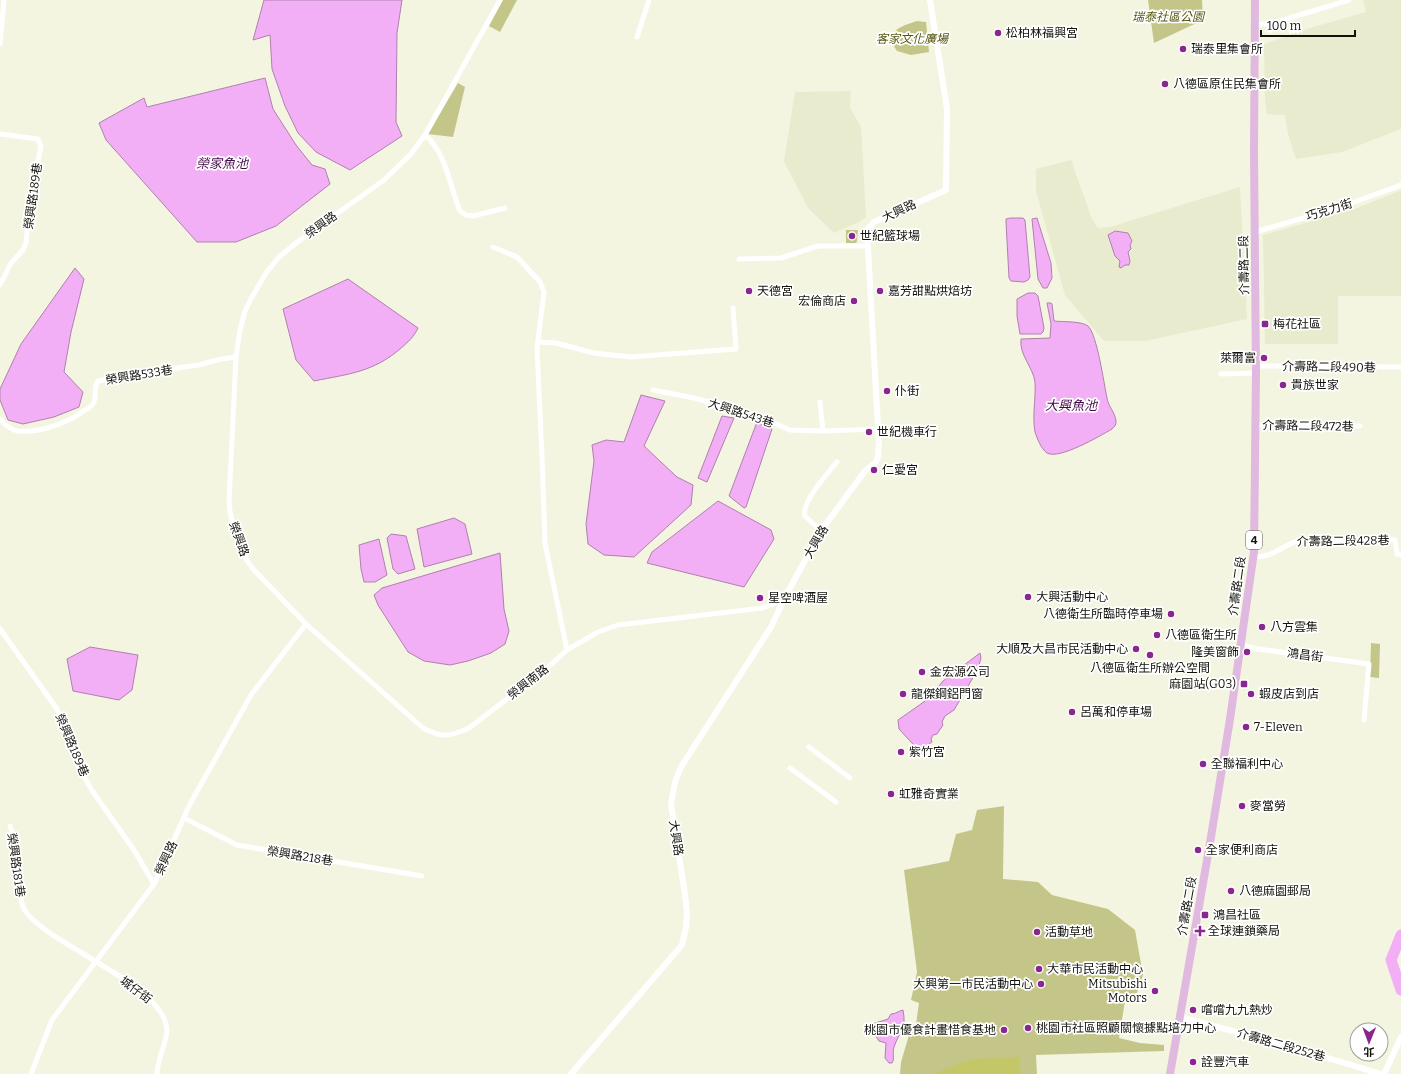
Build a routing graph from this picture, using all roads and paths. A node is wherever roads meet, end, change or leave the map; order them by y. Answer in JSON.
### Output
{"nodes":[{"id":1,"x":4,"y":0,"type":"edge"},
{"id":2,"x":500,"y":0,"type":"edge"},
{"id":3,"x":649,"y":0,"type":"edge"},
{"id":4,"x":930,"y":0,"type":"edge"},
{"id":5,"x":1255,"y":0,"type":"edge"},
{"id":6,"x":1349,"y":0,"type":"edge"},
{"id":7,"x":1255,"y":25,"type":"junction"},
{"id":8,"x":637,"y":37,"type":"dead end"},
{"id":9,"x":0,"y":44,"type":"edge"},
{"id":10,"x":0,"y":134,"type":"edge"},
{"id":11,"x":425,"y":135,"type":"junction"},
{"id":12,"x":1401,"y":185,"type":"edge"},
{"id":13,"x":505,"y":208,"type":"dead end"},
{"id":14,"x":1255,"y":232,"type":"junction"},
{"id":15,"x":868,"y":246,"type":"junction"},
{"id":16,"x":493,"y":247,"type":"dead end"},
{"id":17,"x":739,"y":259,"type":"dead end"},
{"id":18,"x":0,"y":285,"type":"edge"},
{"id":19,"x":734,"y":308,"type":"dead end"},
{"id":20,"x":538,"y":342,"type":"junction"},
{"id":21,"x":236,"y":358,"type":"junction"},
{"id":22,"x":1401,"y":367,"type":"edge"},
{"id":23,"x":1256,"y":370,"type":"junction"},
{"id":24,"x":1221,"y":374,"type":"dead end"},
{"id":25,"x":653,"y":390,"type":"dead end"},
{"id":26,"x":820,"y":402,"type":"dead end"},
{"id":27,"x":0,"y":419,"type":"edge"},
{"id":28,"x":1256,"y":425,"type":"junction"},
{"id":29,"x":1360,"y":426,"type":"dead end"},
{"id":30,"x":878,"y":429,"type":"junction"},
{"id":31,"x":823,"y":431,"type":"junction"},
{"id":32,"x":837,"y":462,"type":"dead end"},
{"id":33,"x":821,"y":530,"type":"junction"},
{"id":34,"x":1401,"y":555,"type":"edge"},
{"id":35,"x":1253,"y":556,"type":"junction"},
{"id":36,"x":786,"y":594,"type":"junction"},
{"id":37,"x":306,"y":624,"type":"junction"},
{"id":38,"x":0,"y":629,"type":"edge"},
{"id":39,"x":1241,"y":645,"type":"junction"},
{"id":40,"x":567,"y":650,"type":"junction"},
{"id":41,"x":1364,"y":720,"type":"dead end"},
{"id":42,"x":809,"y":747,"type":"dead end"},
{"id":43,"x":790,"y":768,"type":"dead end"},
{"id":44,"x":850,"y":778,"type":"dead end"},
{"id":45,"x":836,"y":802,"type":"dead end"},
{"id":46,"x":184,"y":818,"type":"junction"},
{"id":47,"x":10,"y":826,"type":"dead end"},
{"id":48,"x":422,"y":876,"type":"dead end"},
{"id":49,"x":154,"y":884,"type":"junction"},
{"id":50,"x":96,"y":961,"type":"junction"},
{"id":51,"x":1180,"y":1017,"type":"junction"},
{"id":52,"x":1401,"y":1037,"type":"edge"},
{"id":53,"x":30,"y":1074,"type":"edge"},
{"id":54,"x":158,"y":1074,"type":"edge"},
{"id":55,"x":571,"y":1074,"type":"edge"},
{"id":56,"x":1170,"y":1074,"type":"edge"},
{"id":57,"x":1383,"y":1074,"type":"edge"}],
"edges":[{"from":1,"to":9,"type":"street"},
{"from":2,"to":11,"type":"street","name":"榮興路"},
{"from":3,"to":8,"type":"street"},
{"from":4,"to":15,"type":"street","name":"大興路"},
{"from":5,"to":7,"type":"main road","name":"介壽路二段","number":"4"},
{"from":6,"to":7,"type":"street"},
{"from":7,"to":14,"type":"main road","name":"介壽路二段","number":"4"},
{"from":10,"to":18,"type":"street","name":"榮興路189巷"},
{"from":11,"to":13,"type":"street"},
{"from":11,"to":21,"type":"street","name":"榮興路"},
{"from":12,"to":14,"type":"street","name":"巧克力街"},
{"from":14,"to":23,"type":"main road","name":"介壽路二段","number":"4"},
{"from":15,"to":17,"type":"street"},
{"from":15,"to":30,"type":"street","name":"大興路"},
{"from":16,"to":20,"type":"street"},
{"from":19,"to":20,"type":"street"},
{"from":20,"to":40,"type":"street"},
{"from":21,"to":27,"type":"street","name":"榮興路533巷"},
{"from":21,"to":37,"type":"street","name":"榮興路"},
{"from":22,"to":23,"type":"street","name":"介壽路二段490巷"},
{"from":23,"to":24,"type":"street","name":"介壽路二段490巷"},
{"from":23,"to":28,"type":"main road","name":"介壽路二段","number":"4"},
{"from":25,"to":31,"type":"street","name":"大興路543巷"},
{"from":26,"to":31,"type":"street"},
{"from":28,"to":29,"type":"street","name":"介壽路二段472巷"},
{"from":28,"to":35,"type":"main road","name":"介壽路二段","number":"4"},
{"from":30,"to":31,"type":"street","name":"大興路543巷"},
{"from":30,"to":33,"type":"street","name":"大興路"},
{"from":32,"to":33,"type":"street"},
{"from":33,"to":36,"type":"street","name":"大興路"},
{"from":34,"to":35,"type":"street","name":"介壽路二段428巷"},
{"from":35,"to":39,"type":"main road","name":"介壽路二段","number":"4"},
{"from":36,"to":40,"type":"street","name":"榮興南路"},
{"from":36,"to":55,"type":"street","name":"大興路"},
{"from":37,"to":40,"type":"street","name":"榮興南路"},
{"from":37,"to":46,"type":"street","name":"榮興路"},
{"from":38,"to":49,"type":"street","name":"榮興路189巷"},
{"from":39,"to":41,"type":"street","name":"鴻昌街"},
{"from":39,"to":51,"type":"main road","name":"介壽路二段","number":"4"},
{"from":42,"to":44,"type":"street"},
{"from":43,"to":45,"type":"street"},
{"from":46,"to":48,"type":"street","name":"榮興路218巷"},
{"from":46,"to":49,"type":"street","name":"榮興路"},
{"from":47,"to":50,"type":"street","name":"榮興路181巷"},
{"from":49,"to":50,"type":"street","name":"榮興路"},
{"from":50,"to":53,"type":"street","name":"榮興路"},
{"from":50,"to":54,"type":"street","name":"城仔街"},
{"from":51,"to":56,"type":"main road","name":"介壽路二段","number":"4"},
{"from":51,"to":57,"type":"street","name":"介壽路二段252巷"},
{"from":52,"to":57,"type":"street"}]}
